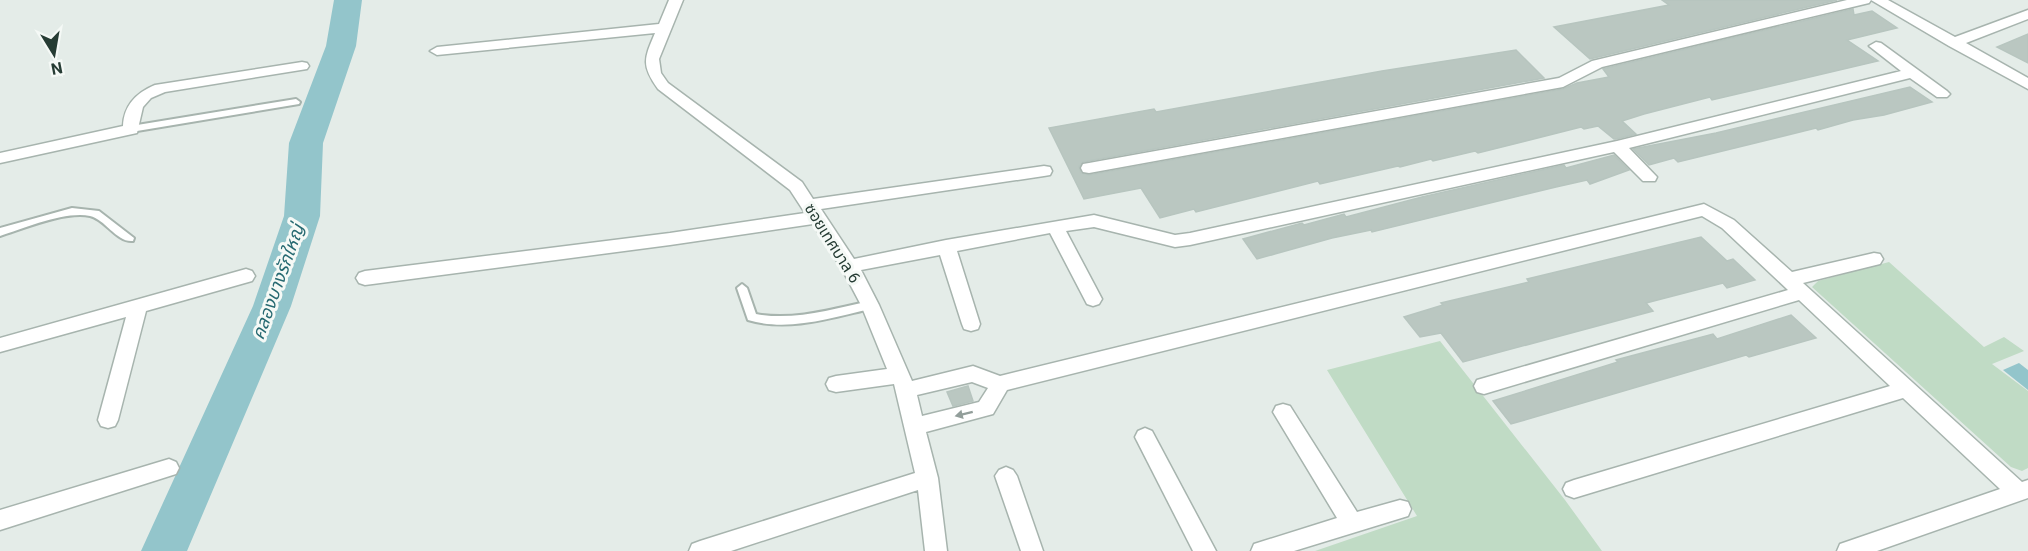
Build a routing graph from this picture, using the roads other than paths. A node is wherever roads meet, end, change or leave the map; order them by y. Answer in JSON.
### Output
{"nodes":[{"id":1,"x":676,"y":0,"type":"edge"},
{"id":2,"x":1864,"y":0,"type":"edge"},
{"id":3,"x":1878,"y":0,"type":"edge"},
{"id":4,"x":2023,"y":0,"type":"edge"},
{"id":5,"x":2028,"y":3,"type":"edge"},
{"id":6,"x":2028,"y":14,"type":"edge"},
{"id":7,"x":665,"y":28,"type":"junction"},
{"id":8,"x":1954,"y":43,"type":"junction"},
{"id":9,"x":1876,"y":46,"type":"dead end"},
{"id":10,"x":437,"y":51,"type":"dead end"},
{"id":11,"x":302,"y":66,"type":"dead end"},
{"id":12,"x":1912,"y":72,"type":"junction"},
{"id":13,"x":2028,"y":84,"type":"edge"},
{"id":14,"x":1942,"y":94,"type":"dead end"},
{"id":15,"x":297,"y":102,"type":"dead end"},
{"id":16,"x":131,"y":129,"type":"junction"},
{"id":17,"x":1617,"y":146,"type":"junction"},
{"id":18,"x":0,"y":158,"type":"edge"},
{"id":19,"x":1089,"y":168,"type":"dead end"},
{"id":20,"x":1044,"y":171,"type":"dead end"},
{"id":21,"x":1649,"y":177,"type":"dead end"},
{"id":22,"x":814,"y":211,"type":"junction"},
{"id":23,"x":1055,"y":226,"type":"junction"},
{"id":24,"x":0,"y":232,"type":"edge"},
{"id":25,"x":129,"y":238,"type":"dead end"},
{"id":26,"x":946,"y":246,"type":"junction"},
{"id":27,"x":1874,"y":259,"type":"dead end"},
{"id":28,"x":850,"y":266,"type":"junction"},
{"id":29,"x":246,"y":276,"type":"dead end"},
{"id":30,"x":365,"y":278,"type":"dead end"},
{"id":31,"x":1794,"y":286,"type":"junction"},
{"id":32,"x":742,"y":288,"type":"dead end"},
{"id":33,"x":1094,"y":299,"type":"dead end"},
{"id":34,"x":870,"y":305,"type":"junction"},
{"id":35,"x":138,"y":306,"type":"junction"},
{"id":36,"x":971,"y":324,"type":"dead end"},
{"id":37,"x":0,"y":345,"type":"edge"},
{"id":38,"x":903,"y":383,"type":"junction"},
{"id":39,"x":836,"y":384,"type":"dead end"},
{"id":40,"x":1000,"y":384,"type":"junction"},
{"id":41,"x":1484,"y":386,"type":"dead end"},
{"id":42,"x":1908,"y":388,"type":"junction"},
{"id":43,"x":1283,"y":412,"type":"dead end"},
{"id":44,"x":108,"y":420,"type":"dead end"},
{"id":45,"x":916,"y":426,"type":"junction"},
{"id":46,"x":1145,"y":437,"type":"dead end"},
{"id":47,"x":169,"y":468,"type":"dead end"},
{"id":48,"x":1006,"y":476,"type":"dead end"},
{"id":49,"x":927,"y":478,"type":"junction"},
{"id":50,"x":1574,"y":489,"type":"dead end"},
{"id":51,"x":2024,"y":491,"type":"edge"},
{"id":52,"x":1400,"y":509,"type":"dead end"},
{"id":53,"x":0,"y":520,"type":"edge"},
{"id":54,"x":1352,"y":524,"type":"junction"},
{"id":55,"x":700,"y":551,"type":"edge"},
{"id":56,"x":936,"y":551,"type":"edge"},
{"id":57,"x":1032,"y":551,"type":"edge"},
{"id":58,"x":1205,"y":551,"type":"edge"},
{"id":59,"x":1262,"y":551,"type":"edge"},
{"id":60,"x":1848,"y":551,"type":"edge"}],
"edges":[{"from":1,"to":7,"type":"street","name":"ซอยเทศบาล 6"},
{"from":2,"to":19,"type":"street"},
{"from":3,"to":8,"type":"street"},
{"from":4,"to":5,"type":"street"},
{"from":6,"to":8,"type":"street"},
{"from":7,"to":10,"type":"street"},
{"from":7,"to":22,"type":"street","name":"ซอยเทศบาล 6"},
{"from":8,"to":13,"type":"street"},
{"from":9,"to":12,"type":"street"},
{"from":11,"to":16,"type":"street"},
{"from":12,"to":14,"type":"street"},
{"from":12,"to":17,"type":"street"},
{"from":15,"to":16,"type":"lane"},
{"from":16,"to":18,"type":"street"},
{"from":17,"to":21,"type":"street"},
{"from":17,"to":23,"type":"street"},
{"from":20,"to":22,"type":"street"},
{"from":22,"to":28,"type":"street","name":"ซอยเทศบาล 6"},
{"from":22,"to":30,"type":"street"},
{"from":23,"to":26,"type":"street"},
{"from":23,"to":33,"type":"street"},
{"from":24,"to":25,"type":"lane"},
{"from":26,"to":28,"type":"street"},
{"from":26,"to":36,"type":"street"},
{"from":27,"to":31,"type":"street"},
{"from":28,"to":34,"type":"street","name":"ซอยเทศบาล 6"},
{"from":29,"to":35,"type":"street"},
{"from":31,"to":40,"type":"street"},
{"from":31,"to":41,"type":"street"},
{"from":31,"to":42,"type":"street"},
{"from":32,"to":34,"type":"lane"},
{"from":34,"to":38,"type":"street","name":"ซอยเทศบาล 6"},
{"from":35,"to":37,"type":"street"},
{"from":35,"to":44,"type":"street"},
{"from":38,"to":39,"type":"street"},
{"from":38,"to":40,"type":"street"},
{"from":38,"to":45,"type":"street","name":"ซอยเทศบาล 6"},
{"from":40,"to":45,"type":"street","one_way":true},
{"from":42,"to":50,"type":"street"},
{"from":42,"to":51,"type":"street"},
{"from":43,"to":54,"type":"street"},
{"from":45,"to":49,"type":"street","name":"ซอยเทศบาล 6"},
{"from":46,"to":58,"type":"street"},
{"from":47,"to":53,"type":"street"},
{"from":48,"to":57,"type":"street"},
{"from":49,"to":55,"type":"street"},
{"from":49,"to":56,"type":"street","name":"ซอยเทศบาล 6"},
{"from":51,"to":60,"type":"street"},
{"from":52,"to":54,"type":"street"},
{"from":54,"to":59,"type":"street"}]}
